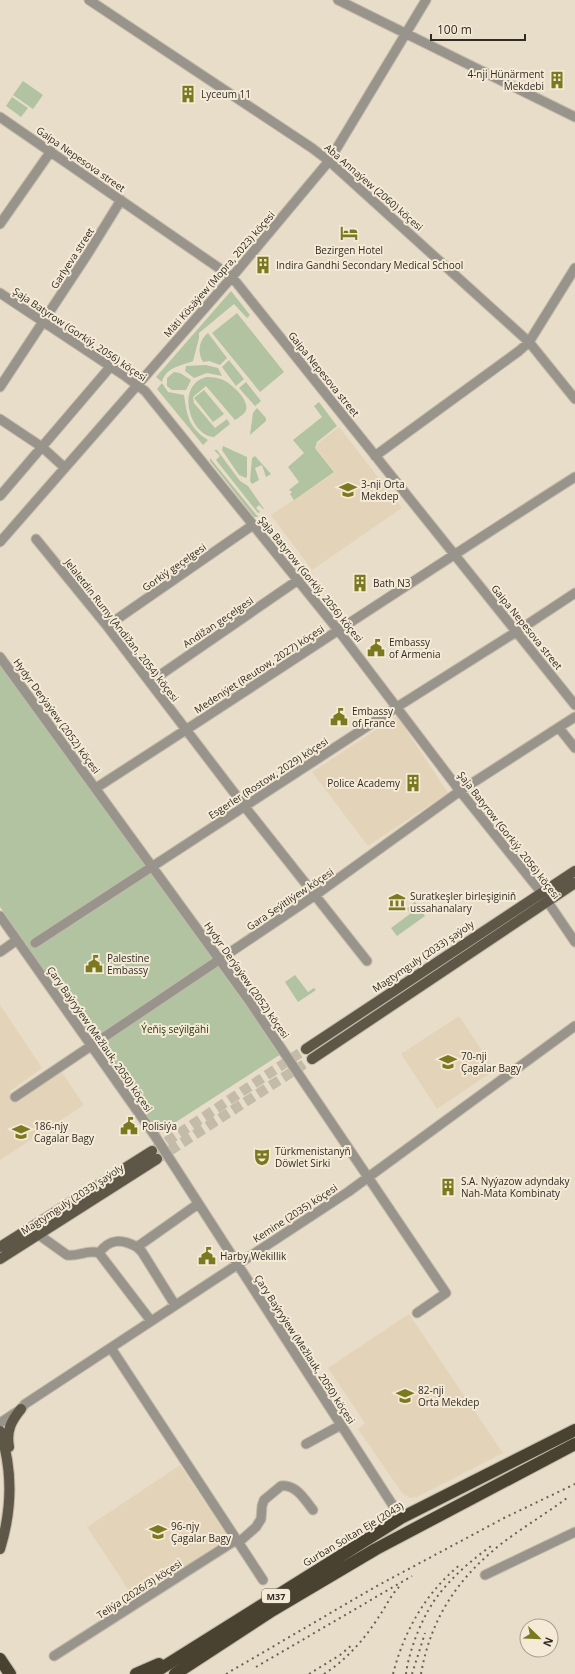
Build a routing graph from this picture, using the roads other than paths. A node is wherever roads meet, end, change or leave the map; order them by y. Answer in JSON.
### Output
{"nodes":[{"id":1,"x":89,"y":0,"type":"edge"},
{"id":2,"x":338,"y":0,"type":"edge"},
{"id":3,"x":426,"y":0,"type":"edge"},
{"id":4,"x":407,"y":35,"type":"junction"},
{"id":5,"x":0,"y":117,"type":"edge"},
{"id":6,"x":575,"y":117,"type":"edge"},
{"id":7,"x":50,"y":151,"type":"junction"},
{"id":8,"x":330,"y":161,"type":"junction"},
{"id":9,"x":121,"y":200,"type":"junction"},
{"id":10,"x":0,"y":224,"type":"edge"},
{"id":11,"x":575,"y":268,"type":"edge"},
{"id":12,"x":232,"y":277,"type":"junction"},
{"id":13,"x":0,"y":293,"type":"edge"},
{"id":14,"x":43,"y":321,"type":"junction"},
{"id":15,"x":529,"y":342,"type":"junction"},
{"id":16,"x":111,"y":366,"type":"junction"},
{"id":17,"x":138,"y":384,"type":"junction"},
{"id":18,"x":0,"y":387,"type":"edge"},
{"id":19,"x":575,"y":400,"type":"edge"},
{"id":20,"x":0,"y":419,"type":"edge"},
{"id":21,"x":42,"y":448,"type":"junction"},
{"id":22,"x":375,"y":456,"type":"junction"},
{"id":23,"x":65,"y":468,"type":"junction"},
{"id":24,"x":575,"y":477,"type":"edge"},
{"id":25,"x":0,"y":496,"type":"edge"},
{"id":26,"x":253,"y":525,"type":"junction"},
{"id":27,"x":36,"y":540,"type":"dead end"},
{"id":28,"x":0,"y":542,"type":"edge"},
{"id":29,"x":455,"y":554,"type":"junction"},
{"id":30,"x":298,"y":580,"type":"junction"},
{"id":31,"x":575,"y":593,"type":"edge"},
{"id":32,"x":107,"y":626,"type":"junction"},
{"id":33,"x":338,"y":630,"type":"junction"},
{"id":34,"x":516,"y":632,"type":"junction"},
{"id":35,"x":0,"y":657,"type":"edge"},
{"id":36,"x":150,"y":682,"type":"junction"},
{"id":37,"x":575,"y":705,"type":"edge"},
{"id":38,"x":397,"y":706,"type":"junction"},
{"id":39,"x":575,"y":717,"type":"edge"},
{"id":40,"x":559,"y":728,"type":"junction"},
{"id":41,"x":187,"y":730,"type":"junction"},
{"id":42,"x":575,"y":748,"type":"edge"},
{"id":43,"x":96,"y":788,"type":"junction"},
{"id":44,"x":460,"y":791,"type":"junction"},
{"id":45,"x":245,"y":807,"type":"junction"},
{"id":46,"x":152,"y":866,"type":"junction"},
{"id":47,"x":575,"y":871,"type":"edge"},
{"id":48,"x":575,"y":883,"type":"edge"},
{"id":49,"x":541,"y":892,"type":"junction"},
{"id":50,"x":314,"y":896,"type":"junction"},
{"id":51,"x":547,"y":901,"type":"junction"},
{"id":52,"x":0,"y":916,"type":"edge"},
{"id":53,"x":17,"y":940,"type":"junction"},
{"id":54,"x":575,"y":942,"type":"edge"},
{"id":55,"x":35,"y":943,"type":"dead end"},
{"id":56,"x":0,"y":952,"type":"edge"},
{"id":57,"x":220,"y":960,"type":"junction"},
{"id":58,"x":367,"y":960,"type":"dead end"},
{"id":59,"x":575,"y":1026,"type":"edge"},
{"id":60,"x":92,"y":1045,"type":"junction"},
{"id":61,"x":306,"y":1049,"type":"tunnel mouth"},
{"id":62,"x":312,"y":1059,"type":"tunnel mouth"},
{"id":63,"x":16,"y":1096,"type":"dead end"},
{"id":64,"x":368,"y":1177,"type":"junction"},
{"id":65,"x":198,"y":1204,"type":"junction"},
{"id":66,"x":39,"y":1235,"type":"junction"},
{"id":67,"x":0,"y":1247,"type":"edge"},
{"id":68,"x":137,"y":1247,"type":"junction"},
{"id":69,"x":99,"y":1252,"type":"junction"},
{"id":70,"x":0,"y":1259,"type":"edge"},
{"id":71,"x":237,"y":1264,"type":"junction"},
{"id":72,"x":175,"y":1305,"type":"junction"},
{"id":73,"x":417,"y":1314,"type":"dead end"},
{"id":74,"x":151,"y":1321,"type":"junction"},
{"id":75,"x":111,"y":1348,"type":"junction"},
{"id":76,"x":21,"y":1409,"type":"junction"},
{"id":77,"x":0,"y":1422,"type":"edge"},
{"id":78,"x":341,"y":1425,"type":"junction"},
{"id":79,"x":575,"y":1430,"type":"edge"},
{"id":80,"x":0,"y":1431,"type":"edge"},
{"id":81,"x":306,"y":1444,"type":"dead end"},
{"id":82,"x":575,"y":1444,"type":"edge"},
{"id":83,"x":11,"y":1486,"type":"junction"},
{"id":84,"x":313,"y":1510,"type":"dead end"},
{"id":85,"x":401,"y":1518,"type":"junction"},
{"id":86,"x":575,"y":1532,"type":"edge"},
{"id":87,"x":237,"y":1541,"type":"junction"},
{"id":88,"x":0,"y":1549,"type":"edge"},
{"id":89,"x":485,"y":1575,"type":"dead end"},
{"id":90,"x":263,"y":1580,"type":"dead end"},
{"id":91,"x":184,"y":1653,"type":"junction"},
{"id":92,"x":54,"y":1656,"type":"dead end"},
{"id":93,"x":0,"y":1659,"type":"edge"},
{"id":94,"x":10,"y":1674,"type":"edge"},
{"id":95,"x":136,"y":1674,"type":"edge"},
{"id":96,"x":152,"y":1674,"type":"edge"},
{"id":97,"x":175,"y":1674,"type":"edge"}],
"edges":[{"from":1,"to":8,"type":"street","name":"Aba Annaýew (2060) köçesi"},
{"from":2,"to":4,"type":"street"},
{"from":3,"to":4,"type":"street","name":"Mäti Kösäýew (Mopra, 2023) köçesi"},
{"from":4,"to":6,"type":"street"},
{"from":4,"to":8,"type":"street","name":"Mäti Kösäýew (Mopra, 2023) köçesi"},
{"from":5,"to":7,"type":"street","name":"Gaipa Nepesova street"},
{"from":7,"to":9,"type":"street","name":"Gaipa Nepesova street"},
{"from":7,"to":10,"type":"street"},
{"from":8,"to":12,"type":"street","name":"Mäti Kösäýew (Mopra, 2023) köçesi"},
{"from":8,"to":15,"type":"street","name":"Aba Annaýew (2060) köçesi"},
{"from":9,"to":12,"type":"street","name":"Gaipa Nepesova street"},
{"from":9,"to":14,"type":"street","name":"Garlyeva street"},
{"from":11,"to":15,"type":"street"},
{"from":12,"to":17,"type":"street","name":"Mäti Kösäýew (Mopra, 2023) köçesi"},
{"from":12,"to":22,"type":"street","name":"Gaipa Nepesova street"},
{"from":13,"to":14,"type":"street","name":"Şaja Batyrow (Gorkiý, 2056) köçesi"},
{"from":14,"to":16,"type":"street","name":"Şaja Batyrow (Gorkiý, 2056) köçesi"},
{"from":14,"to":18,"type":"street","name":"Garlyeva street"},
{"from":15,"to":19,"type":"street","name":"Aba Annaýew (2060) köçesi"},
{"from":15,"to":22,"type":"street"},
{"from":16,"to":17,"type":"street","name":"Şaja Batyrow (Gorkiý, 2056) köçesi"},
{"from":16,"to":21,"type":"street"},
{"from":17,"to":23,"type":"street","name":"Mäti Kösäýew (Mopra, 2023) köçesi"},
{"from":17,"to":26,"type":"street","name":"Şaja Batyrow (Gorkiý, 2056) köçesi"},
{"from":20,"to":21,"type":"street"},
{"from":21,"to":23,"type":"street"},
{"from":21,"to":25,"type":"street"},
{"from":22,"to":29,"type":"street","name":"Gaipa Nepesova street"},
{"from":23,"to":28,"type":"street","name":"Mäti Kösäýew (Mopra, 2023) köçesi"},
{"from":24,"to":29,"type":"street","name":"Medeniýet (Reutow, 2027) köçesi"},
{"from":26,"to":30,"type":"street","name":"Şaja Batyrow (Gorkiý, 2056) köçesi"},
{"from":26,"to":32,"type":"street","name":"Gorkiý geçelgesi"},
{"from":27,"to":32,"type":"street","name":"Jelaletdin Rumy (Andižan, 2054) köçesi"},
{"from":29,"to":33,"type":"street","name":"Medeniýet (Reutow, 2027) köçesi"},
{"from":29,"to":34,"type":"street","name":"Gaipa Nepesova street"},
{"from":30,"to":33,"type":"street","name":"Şaja Batyrow (Gorkiý, 2056) köçesi"},
{"from":30,"to":36,"type":"street","name":"Andižan geçelgesi"},
{"from":31,"to":34,"type":"street","name":"Esgerler (Rostow, 2029) köçesi"},
{"from":32,"to":36,"type":"street","name":"Jelaletdin Rumy (Andižan, 2054) köçesi"},
{"from":33,"to":38,"type":"street","name":"Şaja Batyrow (Gorkiý, 2056) köçesi"},
{"from":33,"to":41,"type":"street","name":"Medeniýet (Reutow, 2027) köçesi"},
{"from":34,"to":37,"type":"street","name":"Gaipa Nepesova street"},
{"from":34,"to":38,"type":"street","name":"Esgerler (Rostow, 2029) köçesi"},
{"from":35,"to":43,"type":"street","name":"Hydyr Derýaýew (2052) köçesi"},
{"from":36,"to":41,"type":"street","name":"Jelaletdin Rumy (Andižan, 2054) köçesi"},
{"from":38,"to":44,"type":"street","name":"Şaja Batyrow (Gorkiý, 2056) köçesi"},
{"from":38,"to":45,"type":"street","name":"Esgerler (Rostow, 2029) köçesi"},
{"from":39,"to":40,"type":"street","name":"Gara Seýitliýew köçesi"},
{"from":40,"to":42,"type":"street"},
{"from":40,"to":44,"type":"street","name":"Gara Seýitliýew köçesi"},
{"from":41,"to":43,"type":"street","name":"Medeniýet (Reutow, 2027) köçesi"},
{"from":41,"to":45,"type":"street","name":"Jelaletdin Rumy (Andižan, 2054) köçesi"},
{"from":43,"to":46,"type":"street","name":"Hydyr Derýaýew (2052) köçesi"},
{"from":44,"to":49,"type":"street","name":"Şaja Batyrow (Gorkiý, 2056) köçesi"},
{"from":44,"to":50,"type":"street","name":"Gara Seýitliýew köçesi"},
{"from":45,"to":46,"type":"street","name":"Esgerler (Rostow, 2029) köçesi"},
{"from":45,"to":50,"type":"street","name":"Jelaletdin Rumy (Andižan, 2054) köçesi"},
{"from":46,"to":55,"type":"street","name":"Esgerler (Rostow, 2029) köçesi"},
{"from":46,"to":57,"type":"street","name":"Hydyr Derýaýew (2052) köçesi"},
{"from":47,"to":49,"type":"main road","name":"Magtymguly (2033) şaýoly"},
{"from":48,"to":51,"type":"main road"},
{"from":49,"to":51,"type":"street","name":"Şaja Batyrow (Gorkiý, 2056) köçesi"},
{"from":49,"to":61,"type":"main road","name":"Magtymguly (2033) şaýoly"},
{"from":50,"to":57,"type":"street","name":"Gara Seýitliýew köçesi"},
{"from":50,"to":58,"type":"street","name":"Jelaletdin Rumy (Andižan, 2054) köçesi"},
{"from":51,"to":54,"type":"street","name":"Şaja Batyrow (Gorkiý, 2056) köçesi"},
{"from":51,"to":62,"type":"main road"},
{"from":52,"to":53,"type":"street","name":"Çary Baýryýew (Mežlauk, 2050) köçesi"},
{"from":53,"to":56,"type":"street"},
{"from":53,"to":60,"type":"street","name":"Çary Baýryýew (Mežlauk, 2050) köçesi"},
{"from":57,"to":60,"type":"street","name":"Gara Seýitliýew köçesi"},
{"from":57,"to":64,"type":"street","name":"Hydyr Derýaýew (2052) köçesi"},
{"from":59,"to":64,"type":"street","name":"Kemine (2035) köçesi"},
{"from":60,"to":63,"type":"street","name":"Gara Seýitliýew köçesi"},
{"from":60,"to":65,"type":"street","name":"Çary Baýryýew (Mežlauk, 2050) köçesi"},
{"from":64,"to":71,"type":"street","name":"Kemine (2035) köçesi"},
{"from":64,"to":73,"type":"street","name":"Hydyr Derýaýew (2052) köçesi"},
{"from":65,"to":68,"type":"street"},
{"from":65,"to":71,"type":"street","name":"Çary Baýryýew (Mežlauk, 2050) köçesi"},
{"from":66,"to":67,"type":"main road","name":"Magtymguly (2033) şaýoly"},
{"from":66,"to":69,"type":"street"},
{"from":66,"to":70,"type":"main road","name":"Magtymguly (2033) şaýoly"},
{"from":68,"to":69,"type":"street"},
{"from":68,"to":72,"type":"street"},
{"from":69,"to":74,"type":"street"},
{"from":71,"to":72,"type":"street","name":"Kemine (2035) köçesi"},
{"from":71,"to":78,"type":"street","name":"Çary Baýryýew (Mežlauk, 2050) köçesi"},
{"from":72,"to":74,"type":"street","name":"Kemine (2035) köçesi"},
{"from":74,"to":75,"type":"street","name":"Kemine (2035) köçesi"},
{"from":75,"to":76,"type":"street","name":"Kemine (2035) köçesi"},
{"from":75,"to":87,"type":"street"},
{"from":76,"to":77,"type":"street","name":"Kemine (2035) köçesi"},
{"from":76,"to":83,"type":"main road"},
{"from":78,"to":81,"type":"street"},
{"from":78,"to":85,"type":"street","name":"Çary Baýryýew (Mežlauk, 2050) köçesi"},
{"from":79,"to":85,"type":"highway","name":"Gurban Soltan Eje (2043)","number":"M37"},
{"from":80,"to":83,"type":"main road"},
{"from":82,"to":97,"type":"highway","number":"M37"},
{"from":83,"to":88,"type":"main road"},
{"from":84,"to":87,"type":"street","name":"Teliýa (2026/3) köçesi"},
{"from":85,"to":91,"type":"highway","name":"Gurban Soltan Eje (2043)","number":"M37"},
{"from":86,"to":89,"type":"street"},
{"from":87,"to":90,"type":"street"},
{"from":87,"to":92,"type":"street","name":"Teliýa (2026/3) köçesi"},
{"from":91,"to":95,"type":"highway"},
{"from":91,"to":96,"type":"highway","name":"Gurban Soltan Eje (2043)","number":"M37"},
{"from":93,"to":94,"type":"highway"}]}
